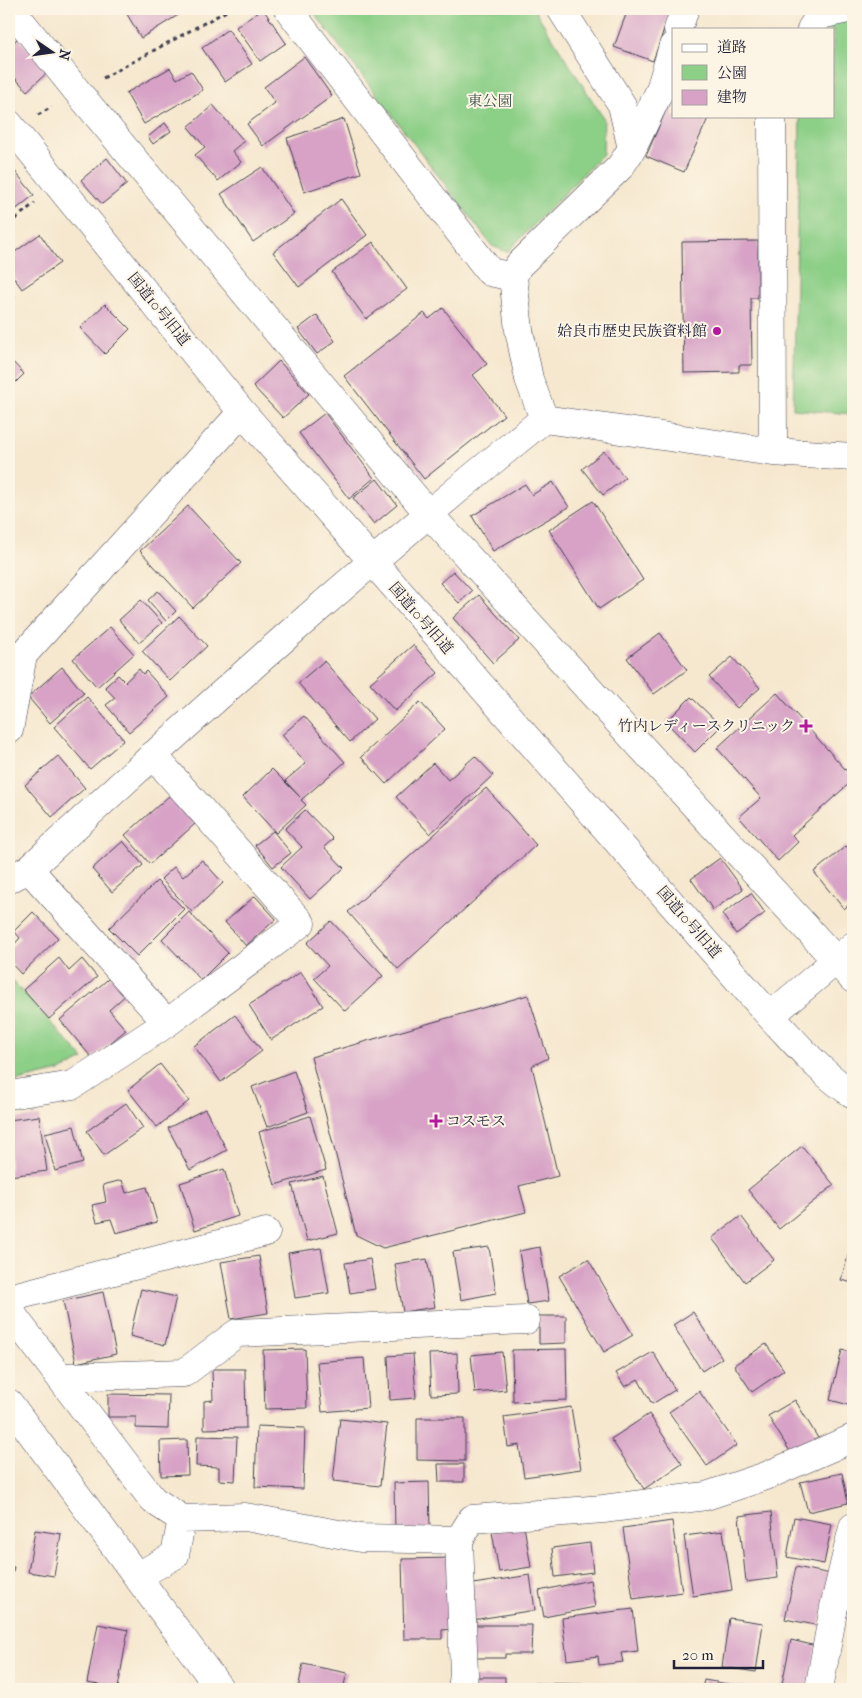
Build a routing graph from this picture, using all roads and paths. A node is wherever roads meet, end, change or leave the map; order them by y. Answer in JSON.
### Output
{"nodes":[{"id":1,"x":12,"y":9,"type":"edge"},
{"id":2,"x":230,"y":9,"type":"edge"},
{"id":3,"x":288,"y":9,"type":"edge"},
{"id":4,"x":561,"y":9,"type":"edge"},
{"id":5,"x":684,"y":9,"type":"edge"},
{"id":6,"x":848,"y":9,"type":"edge"},
{"id":7,"x":678,"y":28,"type":"edge"},
{"id":8,"x":812,"y":28,"type":"edge"},
{"id":9,"x":672,"y":49,"type":"edge"},
{"id":10,"x":77,"y":91,"type":"junction"},
{"id":11,"x":772,"y":118,"type":"edge"},
{"id":12,"x":11,"y":127,"type":"edge"},
{"id":13,"x":632,"y":150,"type":"junction"},
{"id":14,"x":513,"y":277,"type":"junction"},
{"id":15,"x":242,"y":412,"type":"junction"},
{"id":16,"x":544,"y":420,"type":"junction"},
{"id":17,"x":773,"y":452,"type":"junction"},
{"id":18,"x":853,"y":457,"type":"edge"},
{"id":19,"x":428,"y":512,"type":"junction"},
{"id":20,"x":371,"y":561,"type":"junction"},
{"id":21,"x":9,"y":730,"type":"edge"},
{"id":22,"x":153,"y":755,"type":"junction"},
{"id":23,"x":19,"y":874,"type":"edge"},
{"id":24,"x":847,"y":962,"type":"edge"},
{"id":25,"x":770,"y":1016,"type":"junction"},
{"id":26,"x":168,"y":1023,"type":"junction"},
{"id":27,"x":853,"y":1094,"type":"edge"},
{"id":28,"x":9,"y":1095,"type":"edge"},
{"id":29,"x":266,"y":1232,"type":"dead end"},
{"id":30,"x":9,"y":1298,"type":"edge"},
{"id":31,"x":526,"y":1320,"type":"dead end"},
{"id":32,"x":61,"y":1377,"type":"junction"},
{"id":33,"x":9,"y":1403,"type":"edge"},
{"id":34,"x":853,"y":1438,"type":"edge"},
{"id":35,"x":182,"y":1519,"type":"junction"},
{"id":36,"x":853,"y":1527,"type":"edge"},
{"id":37,"x":459,"y":1540,"type":"junction"},
{"id":38,"x":138,"y":1576,"type":"junction"},
{"id":39,"x":220,"y":1689,"type":"edge"},
{"id":40,"x":462,"y":1689,"type":"edge"},
{"id":41,"x":819,"y":1689,"type":"edge"}],
"edges":[{"from":1,"to":10,"type":"street"},
{"from":2,"to":10,"type":"path"},
{"from":3,"to":14,"type":"street"},
{"from":4,"to":13,"type":"street"},
{"from":5,"to":7,"type":"street"},
{"from":6,"to":8,"type":"street"},
{"from":9,"to":13,"type":"street"},
{"from":10,"to":12,"type":"path"},
{"from":10,"to":19,"type":"street"},
{"from":11,"to":17,"type":"street"},
{"from":12,"to":15,"type":"street","name":"国道10号旧道"},
{"from":13,"to":14,"type":"street"},
{"from":14,"to":16,"type":"street"},
{"from":15,"to":20,"type":"street","name":"国道10号旧道"},
{"from":15,"to":21,"type":"street"},
{"from":16,"to":17,"type":"street"},
{"from":16,"to":19,"type":"street"},
{"from":17,"to":18,"type":"street"},
{"from":19,"to":20,"type":"street"},
{"from":19,"to":24,"type":"street"},
{"from":20,"to":22,"type":"street"},
{"from":20,"to":25,"type":"street","name":"国道10号旧道"},
{"from":22,"to":23,"type":"street"},
{"from":22,"to":26,"type":"street"},
{"from":23,"to":26,"type":"street"},
{"from":24,"to":25,"type":"street"},
{"from":25,"to":27,"type":"street","name":"国道10号旧道"},
{"from":26,"to":28,"type":"street"},
{"from":29,"to":30,"type":"street"},
{"from":30,"to":32,"type":"street"},
{"from":31,"to":32,"type":"street"},
{"from":32,"to":35,"type":"street"},
{"from":33,"to":38,"type":"street"},
{"from":34,"to":37,"type":"street"},
{"from":35,"to":37,"type":"street"},
{"from":35,"to":38,"type":"street"},
{"from":36,"to":41,"type":"street"},
{"from":37,"to":40,"type":"street"},
{"from":38,"to":39,"type":"street"}]}
